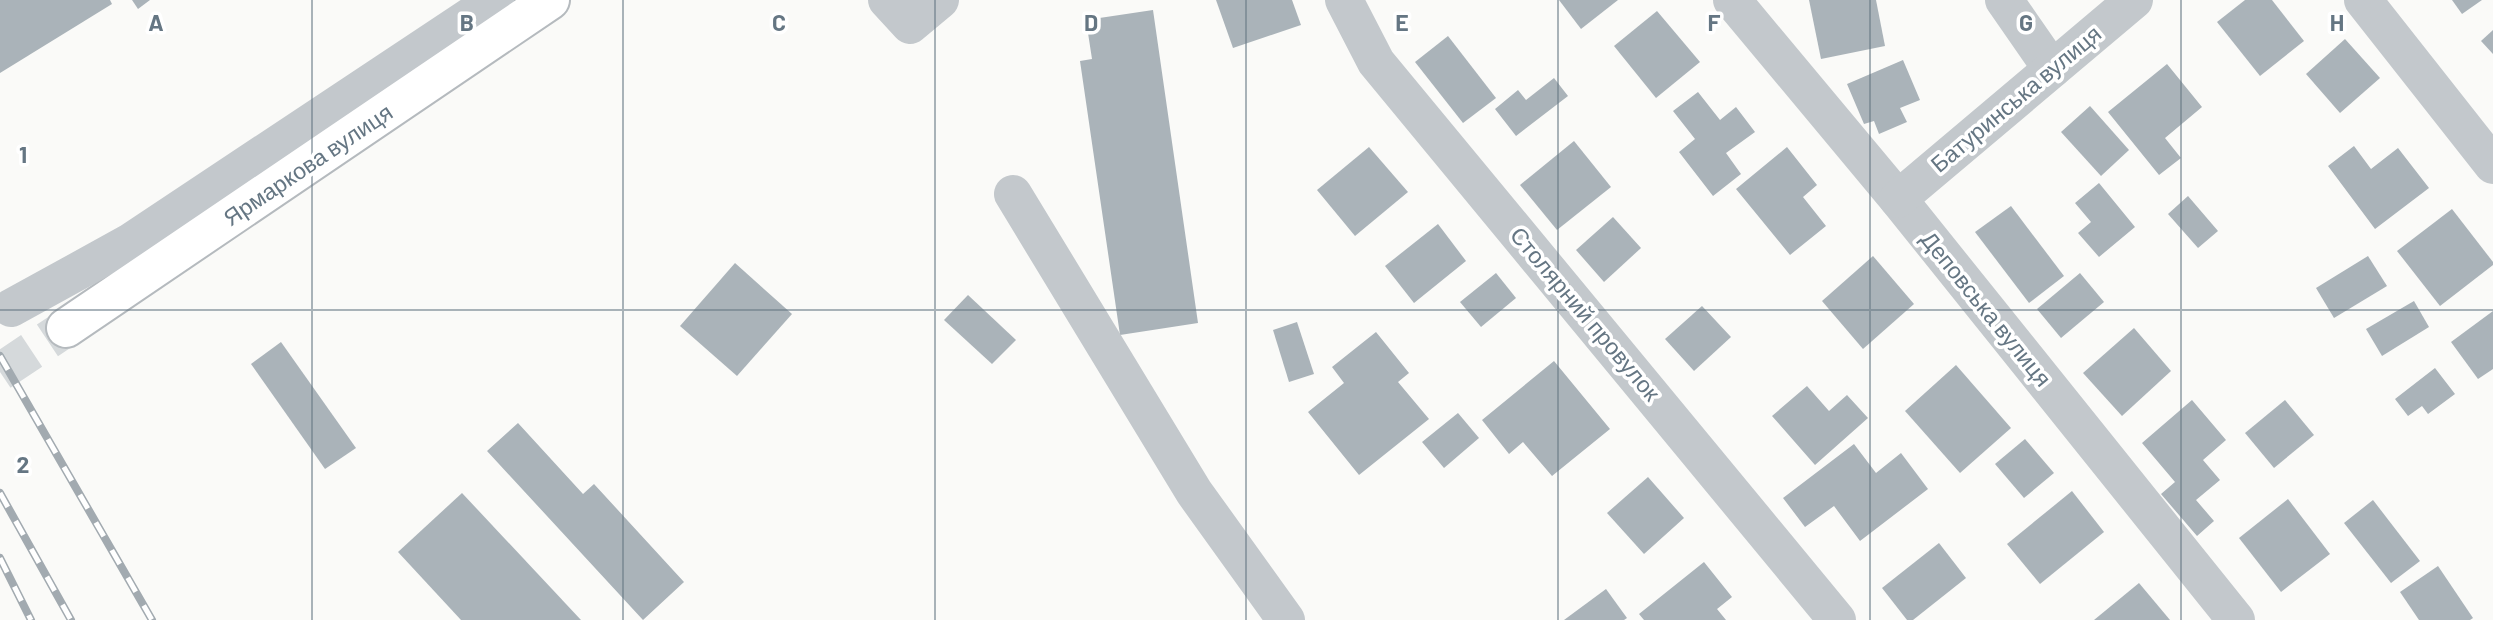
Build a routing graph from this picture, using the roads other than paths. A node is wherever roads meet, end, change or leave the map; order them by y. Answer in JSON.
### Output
{"nodes":[{"id":1,"x":495,"y":0,"type":"edge"},
{"id":2,"x":550,"y":0,"type":"edge"},
{"id":3,"x":887,"y":0,"type":"edge"},
{"id":4,"x":940,"y":0,"type":"edge"},
{"id":5,"x":1344,"y":0,"type":"edge"},
{"id":6,"x":1732,"y":0,"type":"edge"},
{"id":7,"x":2004,"y":0,"type":"edge"},
{"id":8,"x":2134,"y":0,"type":"edge"},
{"id":9,"x":2362,"y":0,"type":"edge"},
{"id":10,"x":2052,"y":69,"type":"junction"},
{"id":11,"x":2493,"y":165,"type":"edge"},
{"id":12,"x":1013,"y":194,"type":"dead end"},
{"id":13,"x":1898,"y":199,"type":"junction"},
{"id":14,"x":11,"y":308,"type":"dead end"},
{"id":15,"x":66,"y":328,"type":"tunnel mouth"},
{"id":16,"x":1286,"y":620,"type":"edge"},
{"id":17,"x":1837,"y":620,"type":"edge"},
{"id":18,"x":2236,"y":620,"type":"edge"}],
"edges":[{"from":1,"to":14,"type":"street"},
{"from":2,"to":15,"type":"main road","name":"Ярмаркова вулиця"},
{"from":3,"to":4,"type":"street"},
{"from":5,"to":17,"type":"street","name":"Столярний провулок"},
{"from":6,"to":13,"type":"street","name":"Деповська вулиця"},
{"from":7,"to":10,"type":"street"},
{"from":8,"to":10,"type":"street","name":"Батуринська вулиця"},
{"from":9,"to":11,"type":"street"},
{"from":10,"to":13,"type":"street","name":"Батуринська вулиця"},
{"from":12,"to":16,"type":"street"},
{"from":13,"to":18,"type":"street","name":"Деповська вулиця"}]}
